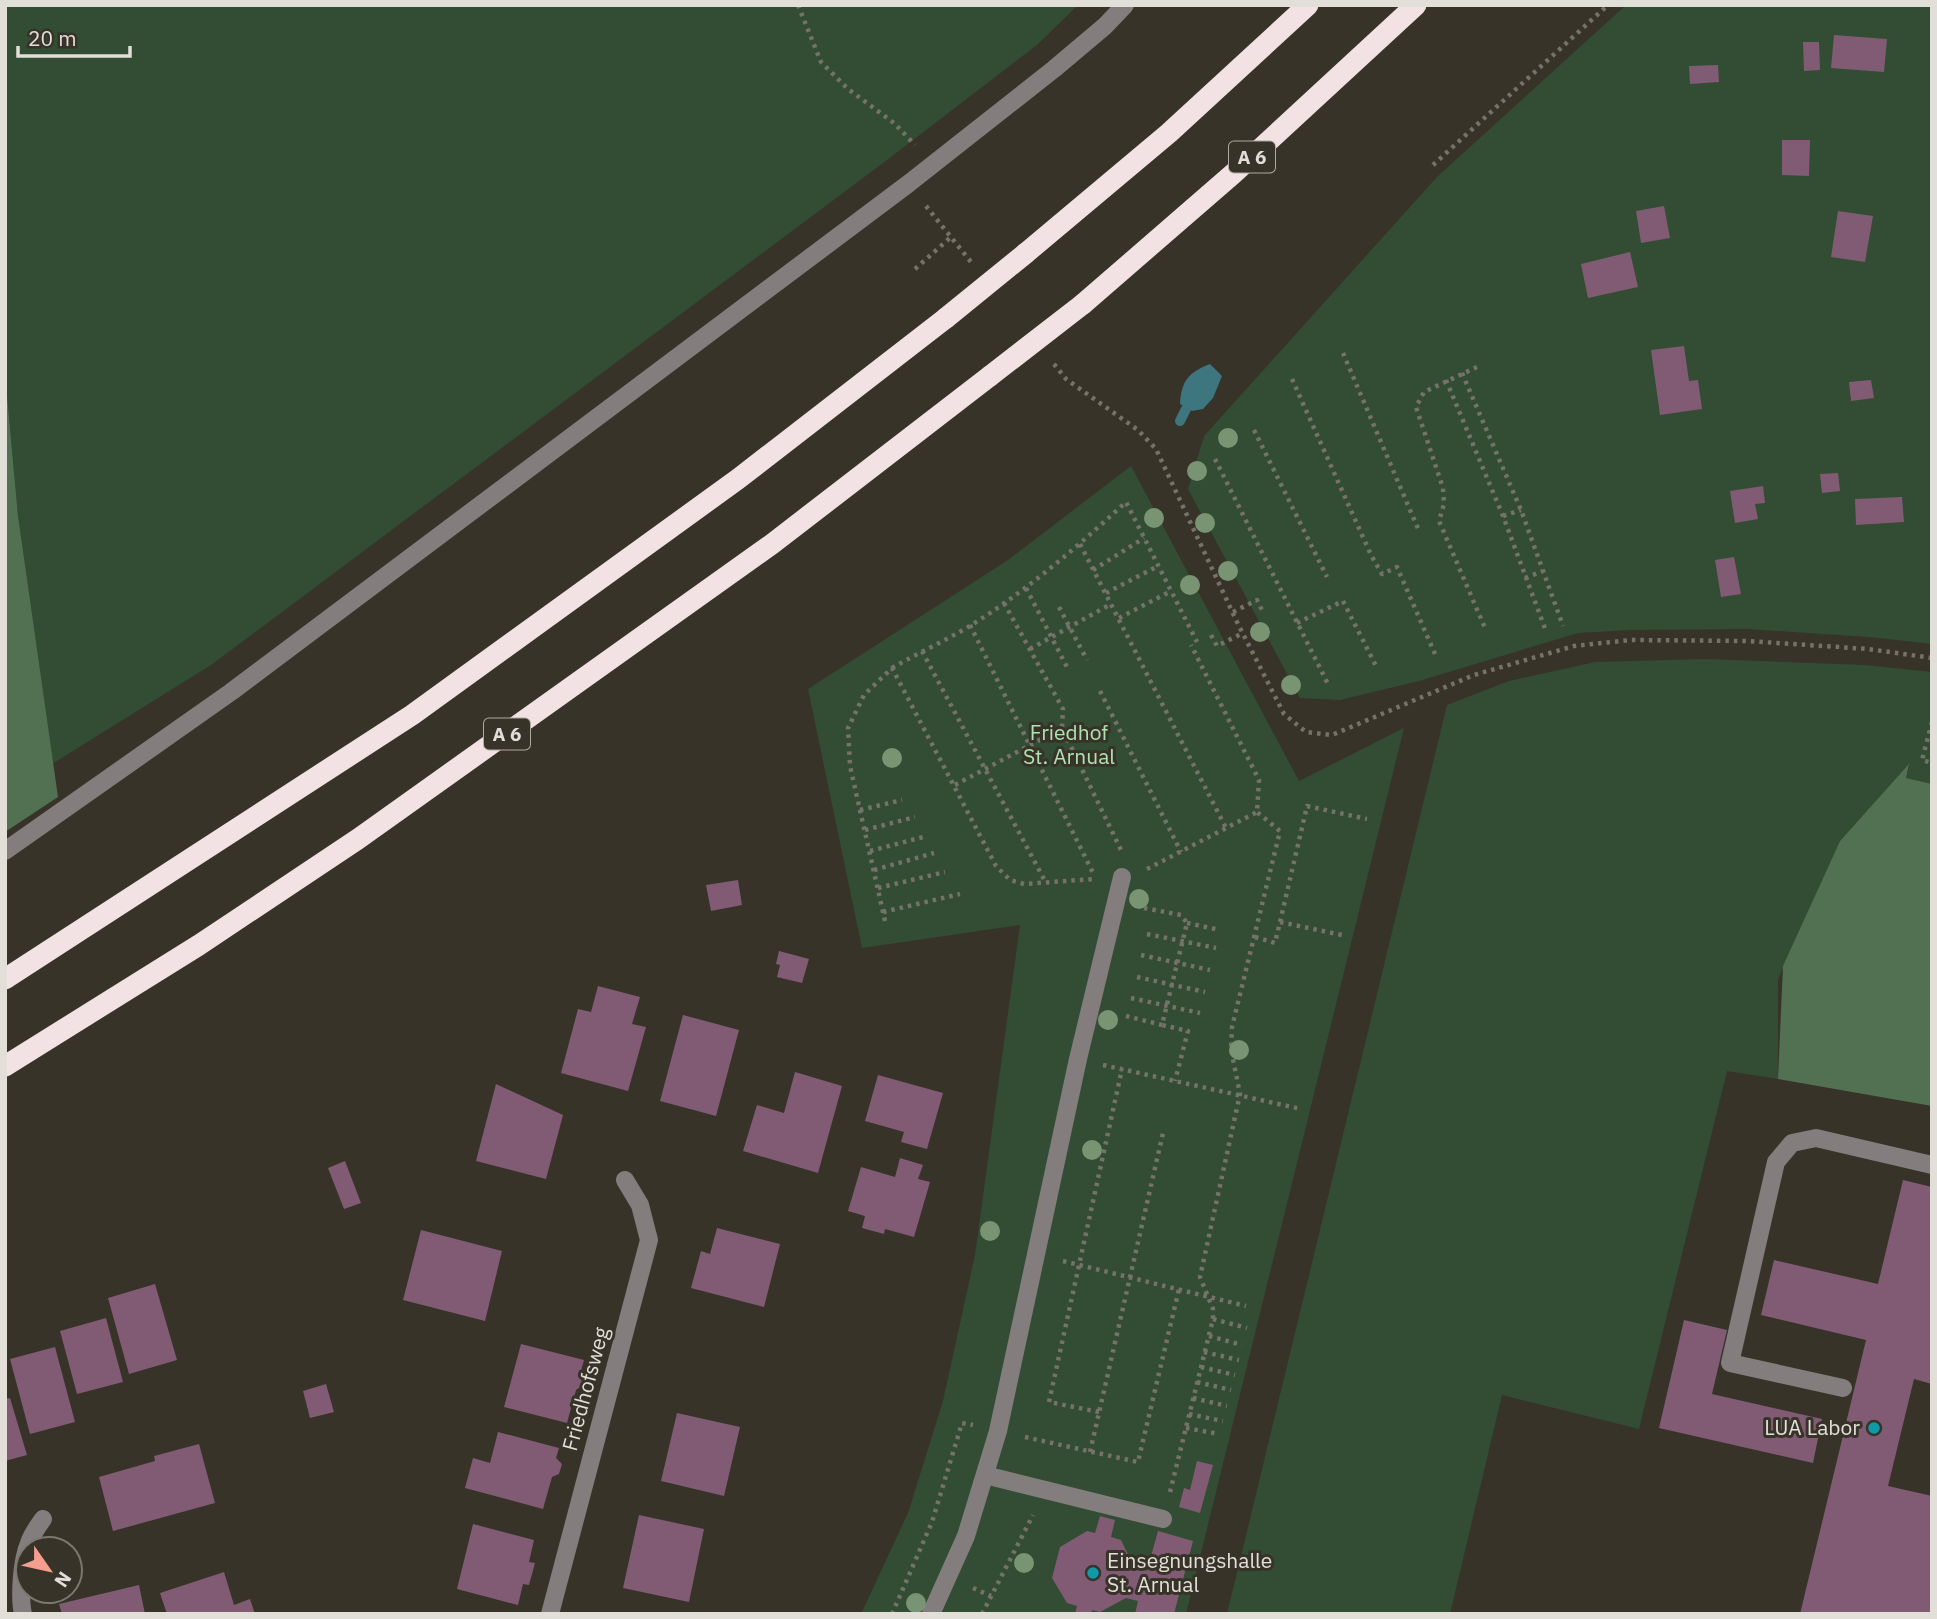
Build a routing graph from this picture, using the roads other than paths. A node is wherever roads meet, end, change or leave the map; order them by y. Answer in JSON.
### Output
{"nodes":[{"id":1,"x":1125,"y":5,"type":"edge"},
{"id":2,"x":1308,"y":5,"type":"edge"},
{"id":3,"x":1416,"y":5,"type":"edge"},
{"id":4,"x":5,"y":851,"type":"edge"},
{"id":5,"x":1128,"y":876,"type":"road end"},
{"id":6,"x":5,"y":979,"type":"edge"},
{"id":7,"x":5,"y":1066,"type":"edge"},
{"id":8,"x":1932,"y":1165,"type":"edge"},
{"id":9,"x":625,"y":1180,"type":"dead end"},
{"id":10,"x":1843,"y":1388,"type":"dead end"},
{"id":11,"x":985,"y":1475,"type":"junction"},
{"id":12,"x":43,"y":1519,"type":"dead end"},
{"id":13,"x":1163,"y":1519,"type":"road end"},
{"id":14,"x":23,"y":1614,"type":"edge"},
{"id":15,"x":550,"y":1614,"type":"edge"},
{"id":16,"x":931,"y":1614,"type":"edge"}],
"edges":[{"from":1,"to":4,"type":"street"},
{"from":2,"to":6,"type":"highway","bridge":true},
{"from":3,"to":7,"type":"highway","number":"A 6","bridge":true},
{"from":5,"to":11,"type":"street"},
{"from":8,"to":10,"type":"street"},
{"from":9,"to":15,"type":"street","name":"Friedhofsweg"},
{"from":11,"to":13,"type":"street"},
{"from":11,"to":16,"type":"street"},
{"from":12,"to":14,"type":"street"}]}
